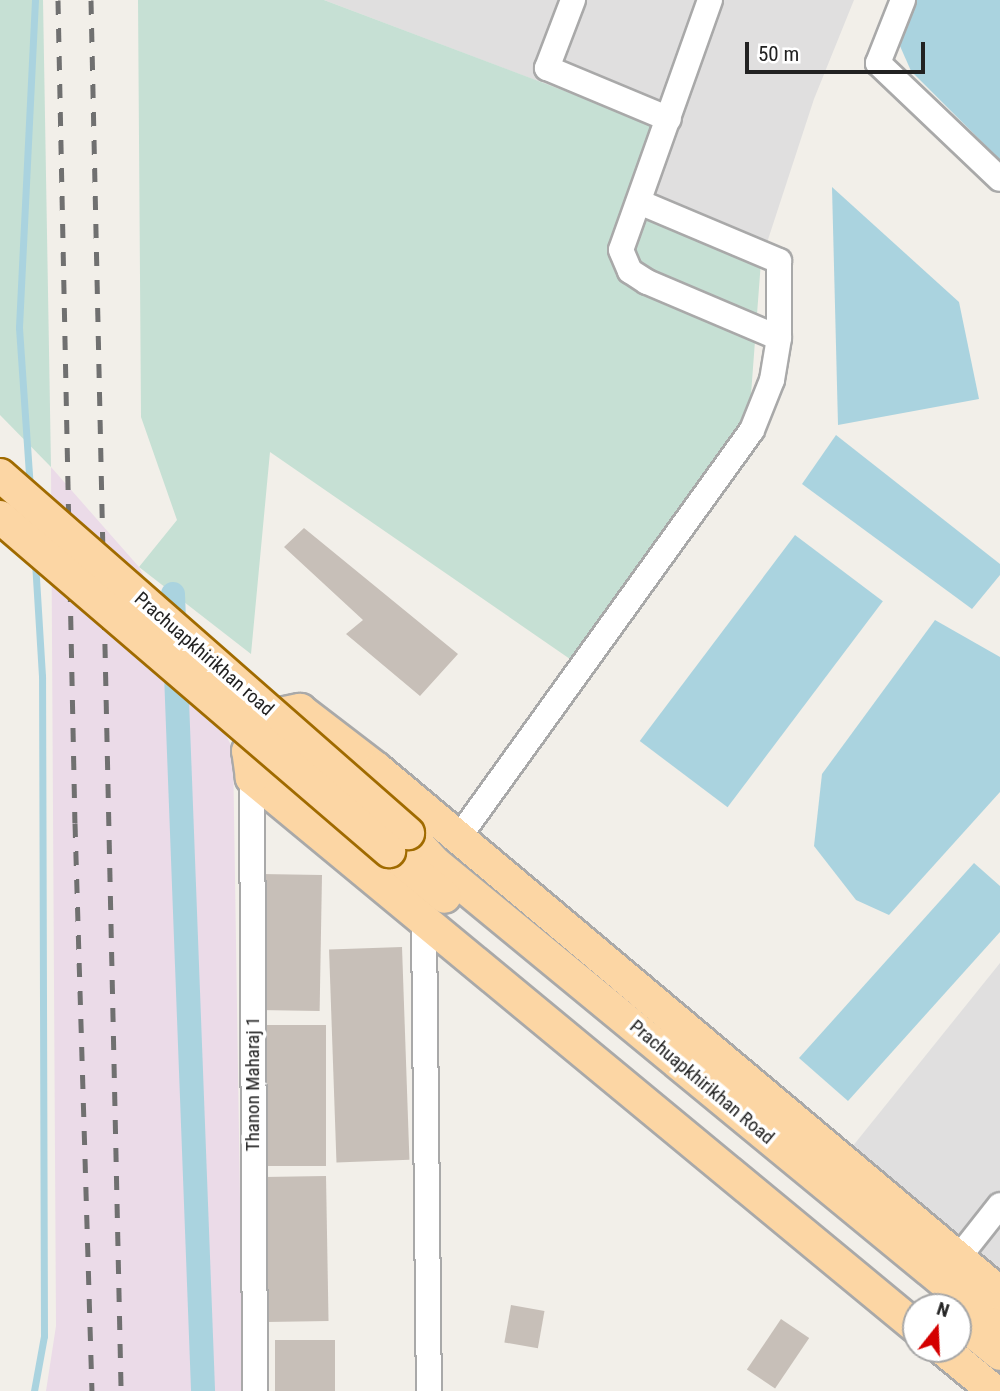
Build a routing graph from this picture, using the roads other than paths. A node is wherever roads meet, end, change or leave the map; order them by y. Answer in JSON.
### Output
{"nodes":[{"id":1,"x":573,"y":0,"type":"edge"},
{"id":2,"x":710,"y":0,"type":"edge"},
{"id":3,"x":903,"y":0,"type":"edge"},
{"id":4,"x":669,"y":118,"type":"junction"},
{"id":5,"x":1000,"y":179,"type":"edge"},
{"id":6,"x":639,"y":202,"type":"junction"},
{"id":7,"x":779,"y":338,"type":"junction"},
{"id":8,"x":0,"y":475,"type":"edge"},
{"id":9,"x":0,"y":517,"type":"edge"},
{"id":10,"x":251,"y":778,"type":"junction"},
{"id":11,"x":459,"y":837,"type":"junction"},
{"id":12,"x":398,"y":842,"type":"junction"},
{"id":13,"x":424,"y":923,"type":"junction"},
{"id":14,"x":1000,"y":1205,"type":"edge"},
{"id":15,"x":958,"y":1257,"type":"junction"},
{"id":16,"x":927,"y":1293,"type":"edge"},
{"id":17,"x":1000,"y":1293,"type":"edge"},
{"id":18,"x":902,"y":1316,"type":"edge"},
{"id":19,"x":1000,"y":1328,"type":"edge"},
{"id":20,"x":972,"y":1331,"type":"edge"},
{"id":21,"x":1000,"y":1354,"type":"edge"},
{"id":22,"x":960,"y":1363,"type":"edge"},
{"id":23,"x":255,"y":1391,"type":"edge"},
{"id":24,"x":429,"y":1391,"type":"edge"},
{"id":25,"x":994,"y":1391,"type":"edge"}],
"edges":[{"from":1,"to":4,"type":"street"},
{"from":2,"to":4,"type":"street"},
{"from":3,"to":5,"type":"street"},
{"from":4,"to":6,"type":"street"},
{"from":6,"to":7,"type":"street"},
{"from":6,"to":7,"type":"street"},
{"from":7,"to":11,"type":"street"},
{"from":8,"to":12,"type":"main road","name":"Prachuapkhirikhan road","bridge":true},
{"from":9,"to":12,"type":"main road","name":"Prachuapkhirikhan road","bridge":true},
{"from":10,"to":11,"type":"main road"},
{"from":10,"to":13,"type":"main road"},
{"from":10,"to":23,"type":"street","name":"Thanon Maharaj 1"},
{"from":11,"to":15,"type":"main road"},
{"from":12,"to":16,"type":"main road","name":"Prachuapkhirikhan Road"},
{"from":12,"to":19,"type":"main road","name":"Prachuapkhirikhan Road"},
{"from":13,"to":18,"type":"main road"},
{"from":13,"to":24,"type":"street"},
{"from":14,"to":15,"type":"street"},
{"from":15,"to":17,"type":"main road"},
{"from":20,"to":21,"type":"main road"},
{"from":22,"to":25,"type":"main road"}]}
